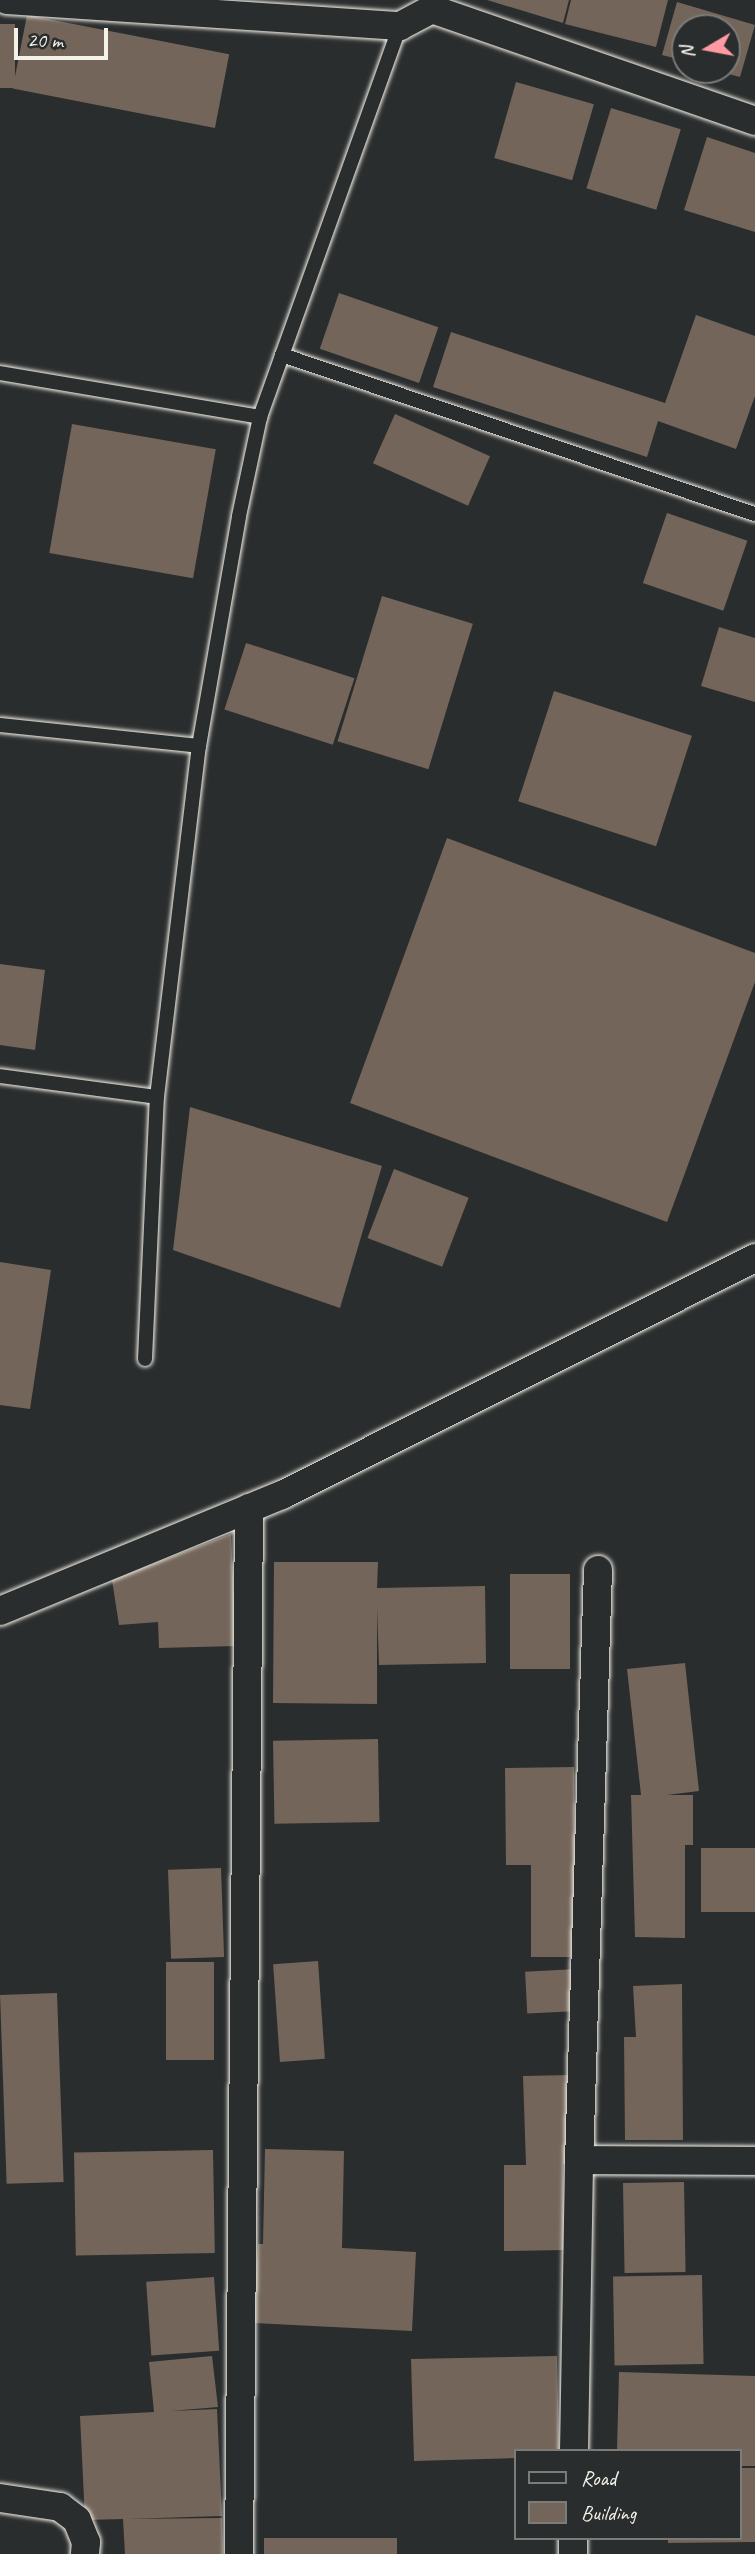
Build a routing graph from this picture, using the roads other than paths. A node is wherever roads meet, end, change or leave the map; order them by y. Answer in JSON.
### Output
{"nodes":[{"id":1,"x":7,"y":0,"type":"edge"},
{"id":2,"x":432,"y":5,"type":"edge"},
{"id":3,"x":400,"y":26,"type":"junction"},
{"id":4,"x":755,"y":121,"type":"edge"},
{"id":5,"x":282,"y":355,"type":"junction"},
{"id":6,"x":0,"y":373,"type":"edge"},
{"id":7,"x":260,"y":418,"type":"junction"},
{"id":8,"x":755,"y":514,"type":"edge"},
{"id":9,"x":0,"y":725,"type":"edge"},
{"id":10,"x":200,"y":747,"type":"junction"},
{"id":11,"x":0,"y":1076,"type":"edge"},
{"id":12,"x":157,"y":1097,"type":"junction"},
{"id":13,"x":755,"y":1258,"type":"edge"},
{"id":14,"x":145,"y":1360,"type":"dead end"},
{"id":15,"x":249,"y":1508,"type":"junction"},
{"id":16,"x":597,"y":1570,"type":"dead end"},
{"id":17,"x":0,"y":1611,"type":"edge"},
{"id":18,"x":579,"y":2160,"type":"junction"},
{"id":19,"x":755,"y":2161,"type":"edge"},
{"id":20,"x":574,"y":2449,"type":"edge"},
{"id":21,"x":0,"y":2498,"type":"edge"},
{"id":22,"x":85,"y":2554,"type":"edge"},
{"id":23,"x":239,"y":2554,"type":"edge"}],
"edges":[{"from":1,"to":3,"type":"street"},
{"from":2,"to":3,"type":"street"},
{"from":2,"to":4,"type":"street"},
{"from":3,"to":5,"type":"lane"},
{"from":5,"to":7,"type":"lane"},
{"from":5,"to":8,"type":"lane"},
{"from":6,"to":7,"type":"lane"},
{"from":7,"to":10,"type":"lane"},
{"from":9,"to":10,"type":"lane"},
{"from":10,"to":12,"type":"lane"},
{"from":11,"to":12,"type":"lane"},
{"from":12,"to":14,"type":"lane"},
{"from":13,"to":15,"type":"street"},
{"from":15,"to":17,"type":"street"},
{"from":15,"to":23,"type":"street"},
{"from":16,"to":18,"type":"street"},
{"from":18,"to":19,"type":"street"},
{"from":18,"to":20,"type":"street"},
{"from":21,"to":22,"type":"street"}]}
